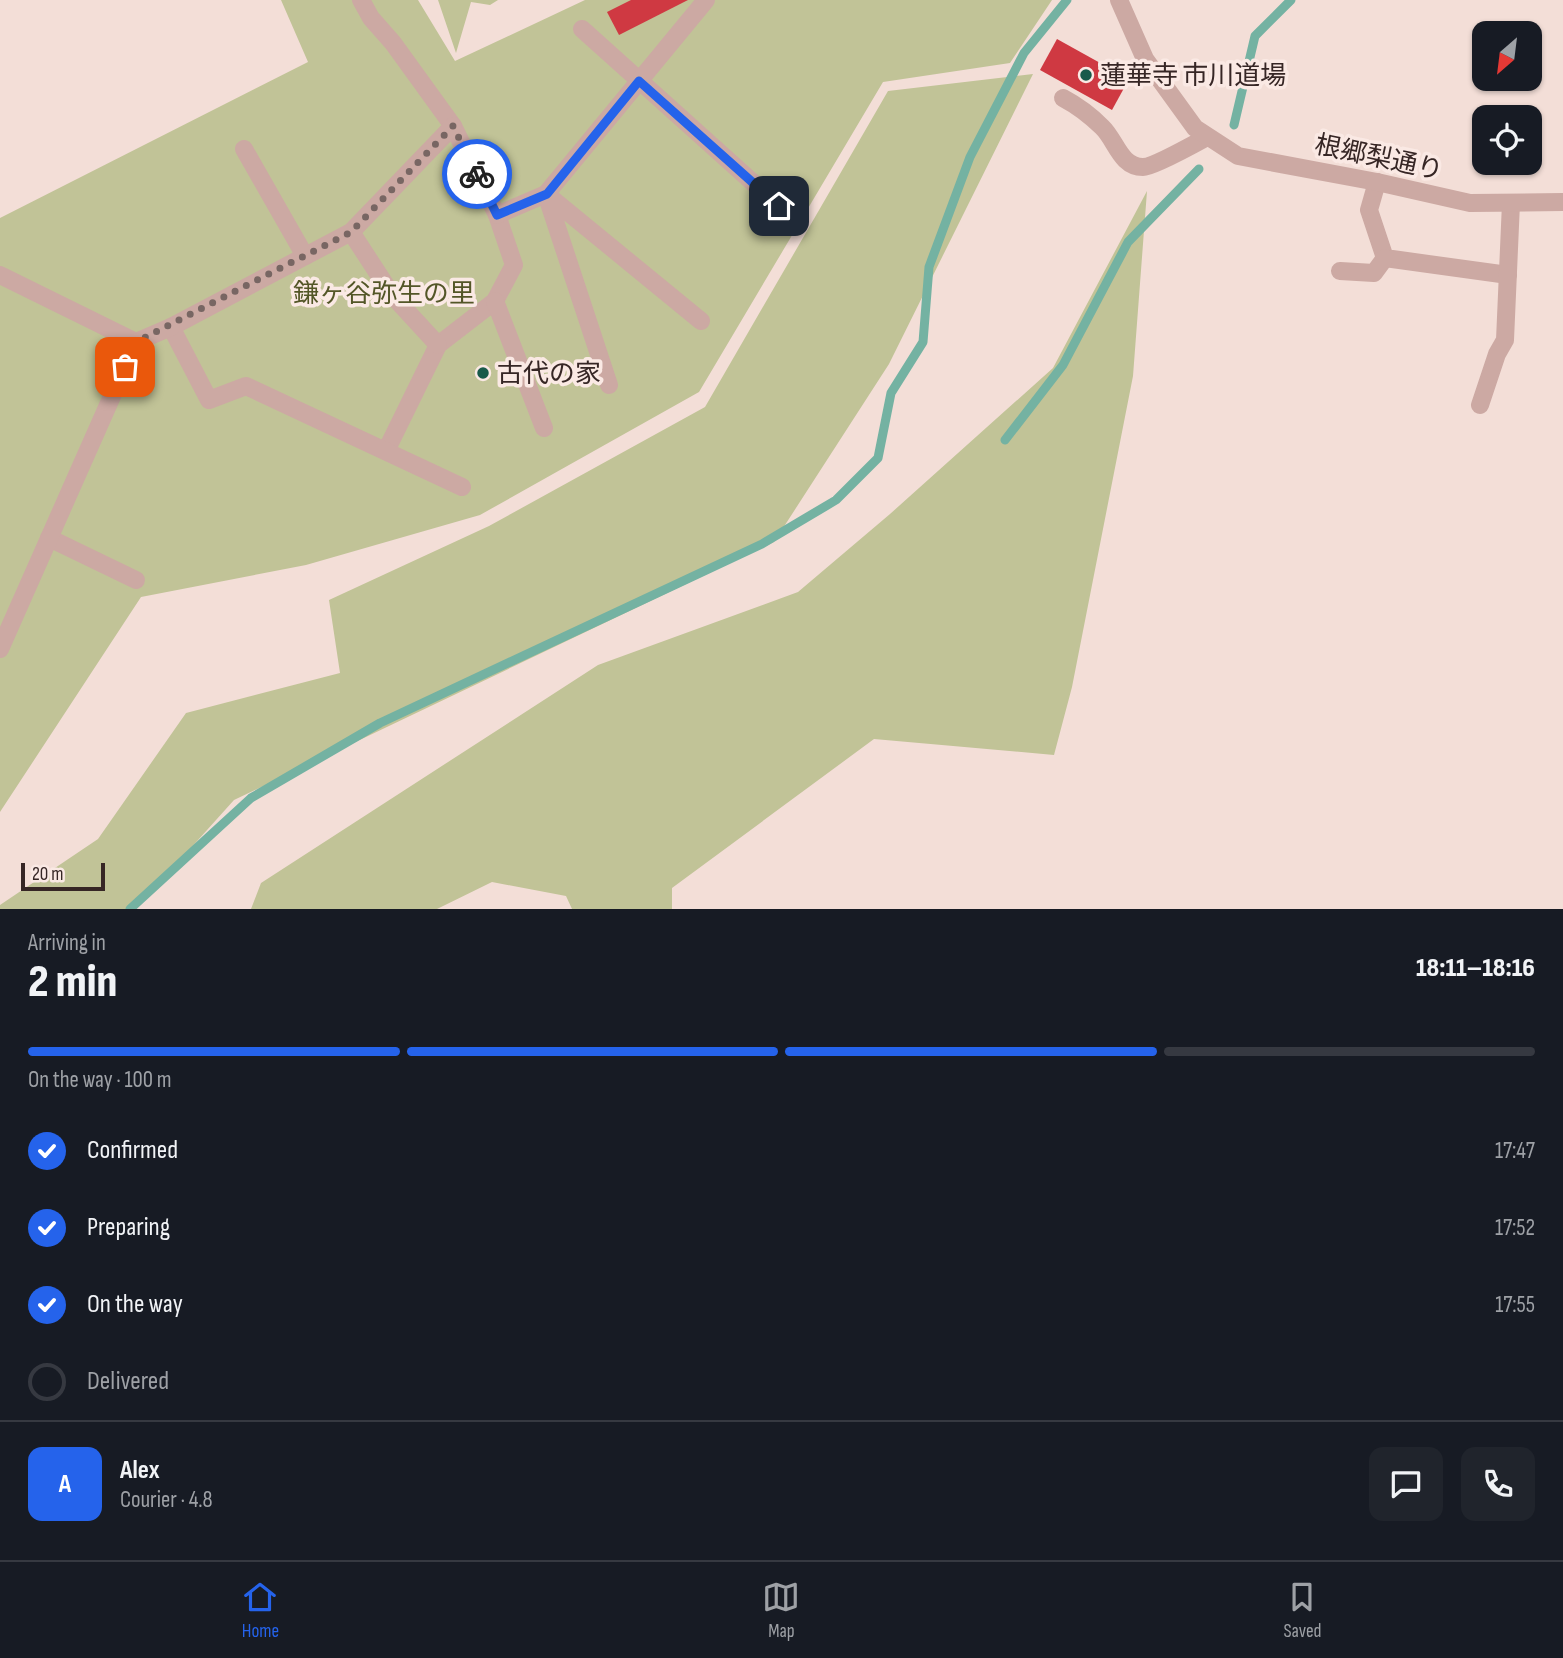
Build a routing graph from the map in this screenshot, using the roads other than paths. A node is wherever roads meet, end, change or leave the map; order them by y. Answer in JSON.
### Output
{"nodes":[{"id":1,"x":362,"y":0,"type":"edge"},
{"id":2,"x":706,"y":0,"type":"edge"},
{"id":3,"x":1119,"y":0,"type":"edge"},
{"id":4,"x":582,"y":29,"type":"dead end"},
{"id":5,"x":639,"y":81,"type":"junction"},
{"id":6,"x":1063,"y":98,"type":"dead end"},
{"id":7,"x":453,"y":126,"type":"junction"},
{"id":8,"x":1201,"y":133,"type":"junction"},
{"id":9,"x":244,"y":149,"type":"dead end"},
{"id":10,"x":1377,"y":182,"type":"junction"},
{"id":11,"x":547,"y":194,"type":"junction"},
{"id":12,"x":1563,"y":202,"type":"edge"},
{"id":13,"x":1511,"y":203,"type":"junction"},
{"id":14,"x":779,"y":206,"type":"dead end"},
{"id":15,"x":497,"y":215,"type":"junction"},
{"id":16,"x":351,"y":232,"type":"junction"},
{"id":17,"x":305,"y":256,"type":"junction"},
{"id":18,"x":1385,"y":258,"type":"junction"},
{"id":19,"x":1340,"y":271,"type":"dead end"},
{"id":20,"x":0,"y":275,"type":"edge"},
{"id":21,"x":1508,"y":275,"type":"junction"},
{"id":22,"x":495,"y":301,"type":"junction"},
{"id":23,"x":701,"y":321,"type":"dead end"},
{"id":24,"x":171,"y":327,"type":"junction"},
{"id":25,"x":136,"y":342,"type":"junction"},
{"id":26,"x":438,"y":345,"type":"junction"},
{"id":27,"x":609,"y":385,"type":"dead end"},
{"id":28,"x":1479,"y":405,"type":"dead end"},
{"id":29,"x":544,"y":428,"type":"dead end"},
{"id":30,"x":386,"y":451,"type":"junction"},
{"id":31,"x":462,"y":486,"type":"dead end"},
{"id":32,"x":49,"y":538,"type":"junction"},
{"id":33,"x":136,"y":580,"type":"dead end"},
{"id":34,"x":0,"y":649,"type":"edge"}],
"edges":[{"from":1,"to":7,"type":"street"},
{"from":2,"to":5,"type":"street"},
{"from":3,"to":8,"type":"street","name":"根郷梨通り"},
{"from":4,"to":5,"type":"street"},
{"from":5,"to":11,"type":"street"},
{"from":5,"to":14,"type":"street"},
{"from":6,"to":8,"type":"street"},
{"from":7,"to":15,"type":"street"},
{"from":7,"to":16,"type":"street"},
{"from":8,"to":10,"type":"street","name":"根郷梨通り"},
{"from":9,"to":17,"type":"street"},
{"from":10,"to":13,"type":"street","name":"根郷梨通り"},
{"from":10,"to":18,"type":"street"},
{"from":11,"to":15,"type":"street"},
{"from":11,"to":23,"type":"street"},
{"from":11,"to":27,"type":"street"},
{"from":12,"to":13,"type":"street","name":"根郷梨通り"},
{"from":13,"to":21,"type":"street"},
{"from":15,"to":22,"type":"street"},
{"from":16,"to":17,"type":"street"},
{"from":16,"to":26,"type":"street"},
{"from":17,"to":24,"type":"street"},
{"from":18,"to":19,"type":"street"},
{"from":18,"to":21,"type":"street"},
{"from":20,"to":25,"type":"street"},
{"from":21,"to":28,"type":"street"},
{"from":22,"to":26,"type":"street"},
{"from":22,"to":29,"type":"street"},
{"from":24,"to":25,"type":"street"},
{"from":24,"to":30,"type":"street"},
{"from":25,"to":32,"type":"street"},
{"from":26,"to":30,"type":"street"},
{"from":30,"to":31,"type":"street"},
{"from":32,"to":33,"type":"street"},
{"from":32,"to":34,"type":"street"}]}
